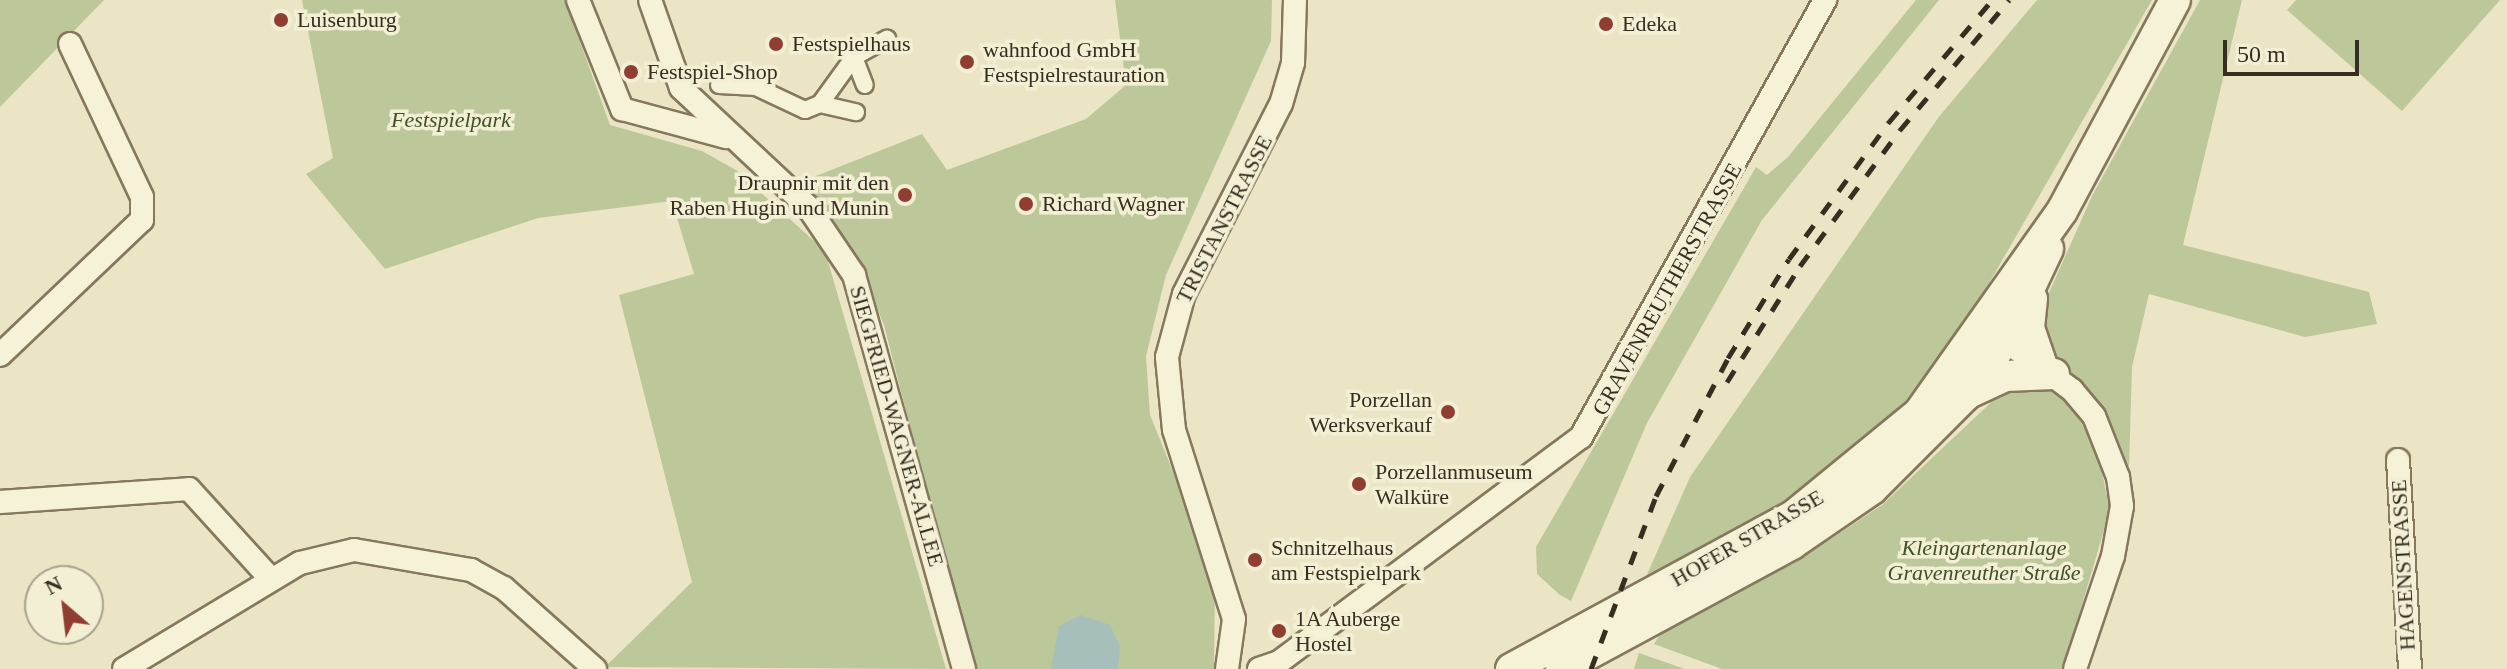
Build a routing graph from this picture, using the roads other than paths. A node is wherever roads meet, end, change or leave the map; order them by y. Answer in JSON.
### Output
{"nodes":[{"id":1,"x":578,"y":0,"type":"edge"},
{"id":2,"x":650,"y":0,"type":"edge"},
{"id":3,"x":1295,"y":0,"type":"edge"},
{"id":4,"x":1825,"y":0,"type":"edge"},
{"id":5,"x":2175,"y":0,"type":"edge"},
{"id":6,"x":887,"y":39,"type":"dead end"},
{"id":7,"x":70,"y":44,"type":"dead end"},
{"id":8,"x":854,"y":57,"type":"junction"},
{"id":9,"x":719,"y":85,"type":"dead end"},
{"id":10,"x":865,"y":85,"type":"dead end"},
{"id":11,"x":820,"y":104,"type":"junction"},
{"id":12,"x":856,"y":112,"type":"dead end"},
{"id":13,"x":726,"y":137,"type":"junction"},
{"id":14,"x":2062,"y":211,"type":"junction"},
{"id":15,"x":2035,"y":285,"type":"junction"},
{"id":16,"x":1994,"y":333,"type":"junction"},
{"id":17,"x":0,"y":355,"type":"edge"},
{"id":18,"x":2048,"y":370,"type":"junction"},
{"id":19,"x":1966,"y":395,"type":"junction"},
{"id":20,"x":2398,"y":460,"type":"dead end"},
{"id":21,"x":0,"y":502,"type":"edge"},
{"id":22,"x":271,"y":579,"type":"junction"},
{"id":23,"x":1234,"y":668,"type":"edge"},
{"id":24,"x":124,"y":669,"type":"edge"},
{"id":25,"x":595,"y":669,"type":"edge"},
{"id":26,"x":964,"y":669,"type":"edge"},
{"id":27,"x":1259,"y":669,"type":"edge"},
{"id":28,"x":1511,"y":669,"type":"edge"},
{"id":29,"x":1561,"y":669,"type":"edge"},
{"id":30,"x":2075,"y":669,"type":"edge"},
{"id":31,"x":2410,"y":669,"type":"edge"}],
"edges":[{"from":1,"to":13,"type":"street"},
{"from":2,"to":13,"type":"street","name":"SIEGFRIED-WAGNER-ALLEE"},
{"from":3,"to":23,"type":"street","name":"TRISTANSTRASSE"},
{"from":4,"to":27,"type":"street","name":"GRAVENREUTHERSTRASSE"},
{"from":5,"to":14,"type":"main road","name":"HOFER STRASSE"},
{"from":6,"to":8,"type":"street"},
{"from":7,"to":17,"type":"street"},
{"from":8,"to":10,"type":"street"},
{"from":8,"to":11,"type":"street"},
{"from":9,"to":11,"type":"street"},
{"from":11,"to":12,"type":"street"},
{"from":13,"to":26,"type":"street","name":"SIEGFRIED-WAGNER-ALLEE"},
{"from":14,"to":15,"type":"main road","name":"HOFER STRASSE"},
{"from":14,"to":16,"type":"main road","name":"HOFER STRASSE"},
{"from":15,"to":16,"type":"main road","name":"HOFER STRASSE"},
{"from":15,"to":18,"type":"main road"},
{"from":16,"to":18,"type":"street"},
{"from":16,"to":19,"type":"main road","name":"HOFER STRASSE"},
{"from":16,"to":28,"type":"main road","name":"HOFER STRASSE"},
{"from":18,"to":19,"type":"main road"},
{"from":18,"to":30,"type":"street"},
{"from":19,"to":29,"type":"main road","name":"HOFER STRASSE"},
{"from":20,"to":31,"type":"street","name":"HAGENSTRASSE"},
{"from":21,"to":22,"type":"street"},
{"from":22,"to":24,"type":"street"},
{"from":22,"to":25,"type":"street"}]}
